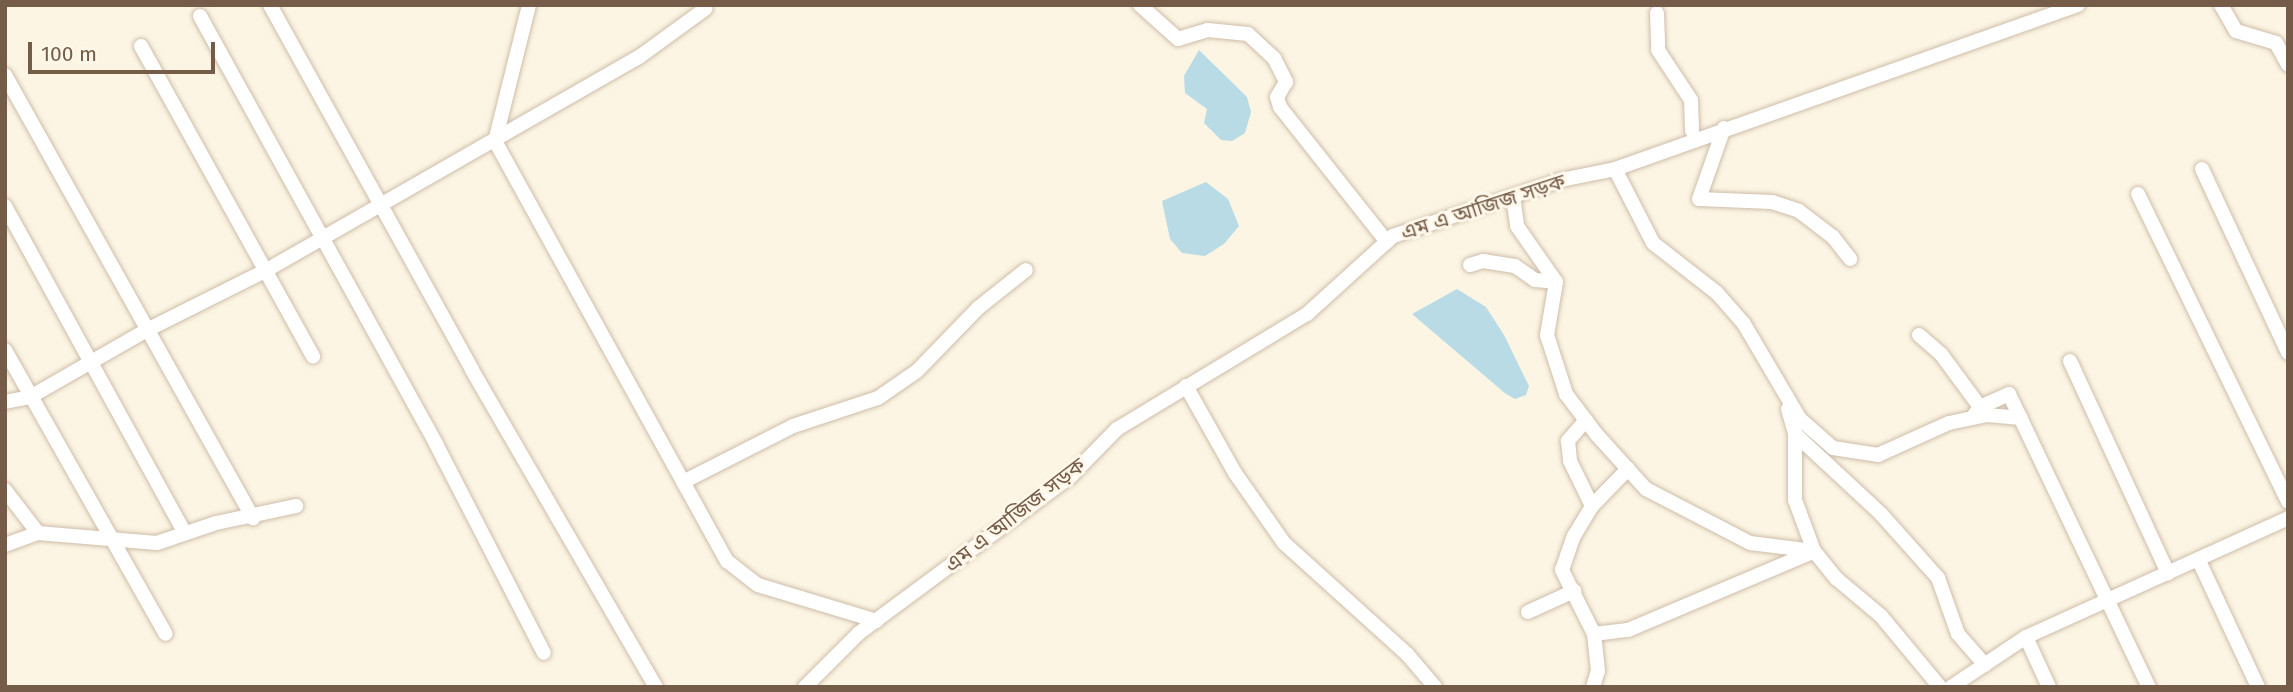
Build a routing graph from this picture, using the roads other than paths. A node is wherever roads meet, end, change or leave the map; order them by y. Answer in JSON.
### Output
{"nodes":[{"id":1,"x":270,"y":5,"type":"edge"},
{"id":2,"x":529,"y":5,"type":"edge"},
{"id":3,"x":1140,"y":5,"type":"edge"},
{"id":4,"x":2078,"y":5,"type":"edge"},
{"id":5,"x":2221,"y":5,"type":"edge"},
{"id":6,"x":705,"y":9,"type":"dead end"},
{"id":7,"x":1657,"y":13,"type":"dead end"},
{"id":8,"x":200,"y":16,"type":"dead end"},
{"id":9,"x":2282,"y":44,"type":"edge"},
{"id":10,"x":141,"y":46,"type":"dead end"},
{"id":11,"x":2288,"y":65,"type":"edge"},
{"id":12,"x":5,"y":75,"type":"edge"},
{"id":13,"x":1724,"y":128,"type":"junction"},
{"id":14,"x":1692,"y":131,"type":"dead end"},
{"id":15,"x":495,"y":141,"type":"junction"},
{"id":16,"x":1615,"y":169,"type":"junction"},
{"id":17,"x":2202,"y":169,"type":"dead end"},
{"id":18,"x":2138,"y":194,"type":"dead end"},
{"id":19,"x":1513,"y":196,"type":"junction"},
{"id":20,"x":380,"y":204,"type":"junction"},
{"id":21,"x":5,"y":206,"type":"edge"},
{"id":22,"x":322,"y":238,"type":"junction"},
{"id":23,"x":1387,"y":242,"type":"junction"},
{"id":24,"x":1850,"y":259,"type":"dead end"},
{"id":25,"x":1470,"y":265,"type":"dead end"},
{"id":26,"x":1026,"y":270,"type":"dead end"},
{"id":27,"x":265,"y":271,"type":"junction"},
{"id":28,"x":1556,"y":282,"type":"junction"},
{"id":29,"x":147,"y":330,"type":"junction"},
{"id":30,"x":1919,"y":335,"type":"dead end"},
{"id":31,"x":5,"y":350,"type":"edge"},
{"id":32,"x":2288,"y":353,"type":"edge"},
{"id":33,"x":313,"y":356,"type":"dead end"},
{"id":34,"x":2070,"y":360,"type":"dead end"},
{"id":35,"x":91,"y":364,"type":"junction"},
{"id":36,"x":1186,"y":386,"type":"junction"},
{"id":37,"x":1783,"y":390,"type":"junction"},
{"id":38,"x":30,"y":397,"type":"junction"},
{"id":39,"x":5,"y":402,"type":"edge"},
{"id":40,"x":1976,"y":412,"type":"junction"},
{"id":41,"x":2021,"y":418,"type":"junction"},
{"id":42,"x":1586,"y":420,"type":"junction"},
{"id":43,"x":1795,"y":434,"type":"junction"},
{"id":44,"x":1628,"y":469,"type":"junction"},
{"id":45,"x":683,"y":482,"type":"junction"},
{"id":46,"x":5,"y":490,"type":"edge"},
{"id":47,"x":2288,"y":501,"type":"edge"},
{"id":48,"x":296,"y":506,"type":"dead end"},
{"id":49,"x":1592,"y":506,"type":"junction"},
{"id":50,"x":2288,"y":518,"type":"edge"},
{"id":51,"x":253,"y":519,"type":"junction"},
{"id":52,"x":37,"y":533,"type":"junction"},
{"id":53,"x":185,"y":533,"type":"junction"},
{"id":54,"x":113,"y":541,"type":"junction"},
{"id":55,"x":5,"y":544,"type":"edge"},
{"id":56,"x":1814,"y":551,"type":"junction"},
{"id":57,"x":2199,"y":561,"type":"junction"},
{"id":58,"x":2168,"y":573,"type":"junction"},
{"id":59,"x":1574,"y":591,"type":"junction"},
{"id":60,"x":2107,"y":599,"type":"junction"},
{"id":61,"x":1528,"y":612,"type":"dead end"},
{"id":62,"x":877,"y":621,"type":"junction"},
{"id":63,"x":166,"y":634,"type":"dead end"},
{"id":64,"x":1594,"y":634,"type":"junction"},
{"id":65,"x":2026,"y":637,"type":"junction"},
{"id":66,"x":544,"y":653,"type":"dead end"},
{"id":67,"x":1985,"y":665,"type":"junction"},
{"id":68,"x":656,"y":687,"type":"edge"},
{"id":69,"x":805,"y":687,"type":"edge"},
{"id":70,"x":1436,"y":687,"type":"edge"},
{"id":71,"x":1593,"y":687,"type":"edge"},
{"id":72,"x":1940,"y":687,"type":"edge"},
{"id":73,"x":1951,"y":687,"type":"edge"},
{"id":74,"x":2049,"y":687,"type":"edge"},
{"id":75,"x":2149,"y":687,"type":"edge"},
{"id":76,"x":2258,"y":687,"type":"edge"}],
"edges":[{"from":1,"to":20,"type":"street"},
{"from":2,"to":15,"type":"street"},
{"from":3,"to":23,"type":"street"},
{"from":4,"to":13,"type":"street","name":"এম এ আজিজ সড়ক"},
{"from":5,"to":9,"type":"street"},
{"from":6,"to":15,"type":"street"},
{"from":7,"to":14,"type":"street"},
{"from":8,"to":22,"type":"street"},
{"from":9,"to":11,"type":"street"},
{"from":10,"to":27,"type":"street"},
{"from":12,"to":29,"type":"street"},
{"from":13,"to":16,"type":"street","name":"এম এ আজিজ সড়ক"},
{"from":13,"to":24,"type":"street"},
{"from":15,"to":20,"type":"street"},
{"from":15,"to":45,"type":"street"},
{"from":16,"to":19,"type":"street","name":"এম এ আজিজ সড়ক"},
{"from":16,"to":37,"type":"street"},
{"from":17,"to":32,"type":"street"},
{"from":18,"to":47,"type":"street"},
{"from":19,"to":23,"type":"street","name":"এম এ আজিজ সড়ক"},
{"from":19,"to":28,"type":"street"},
{"from":20,"to":22,"type":"street"},
{"from":20,"to":68,"type":"street"},
{"from":21,"to":35,"type":"street"},
{"from":22,"to":27,"type":"street"},
{"from":22,"to":66,"type":"street"},
{"from":23,"to":36,"type":"street","name":"এম এ আজিজ সড়ক"},
{"from":25,"to":28,"type":"street"},
{"from":26,"to":45,"type":"street"},
{"from":27,"to":29,"type":"street"},
{"from":27,"to":33,"type":"street"},
{"from":28,"to":42,"type":"street"},
{"from":29,"to":35,"type":"street"},
{"from":29,"to":51,"type":"street"},
{"from":30,"to":40,"type":"street"},
{"from":31,"to":38,"type":"street"},
{"from":34,"to":58,"type":"street"},
{"from":35,"to":38,"type":"street"},
{"from":35,"to":53,"type":"street"},
{"from":36,"to":62,"type":"street","name":"এম এ আজিজ সড়ক"},
{"from":36,"to":70,"type":"street"},
{"from":37,"to":40,"type":"street"},
{"from":37,"to":43,"type":"street"},
{"from":38,"to":39,"type":"street"},
{"from":38,"to":54,"type":"street"},
{"from":40,"to":41,"type":"street"},
{"from":40,"to":41,"type":"street"},
{"from":41,"to":60,"type":"street"},
{"from":42,"to":44,"type":"street"},
{"from":42,"to":49,"type":"street"},
{"from":43,"to":56,"type":"street"},
{"from":43,"to":67,"type":"street"},
{"from":44,"to":49,"type":"street"},
{"from":44,"to":56,"type":"street"},
{"from":45,"to":62,"type":"street"},
{"from":46,"to":52,"type":"street"},
{"from":48,"to":51,"type":"street"},
{"from":49,"to":59,"type":"street"},
{"from":50,"to":57,"type":"street"},
{"from":51,"to":53,"type":"street"},
{"from":52,"to":54,"type":"street"},
{"from":52,"to":55,"type":"street"},
{"from":53,"to":54,"type":"street"},
{"from":54,"to":63,"type":"street"},
{"from":56,"to":64,"type":"street"},
{"from":56,"to":72,"type":"street"},
{"from":57,"to":58,"type":"street"},
{"from":57,"to":76,"type":"street"},
{"from":58,"to":60,"type":"street"},
{"from":59,"to":61,"type":"street"},
{"from":59,"to":64,"type":"street"},
{"from":60,"to":65,"type":"street"},
{"from":60,"to":75,"type":"street"},
{"from":62,"to":69,"type":"street","name":"এম এ আজিজ সড়ক"},
{"from":64,"to":71,"type":"street"},
{"from":65,"to":67,"type":"street"},
{"from":65,"to":74,"type":"street"},
{"from":67,"to":73,"type":"street"}]}
